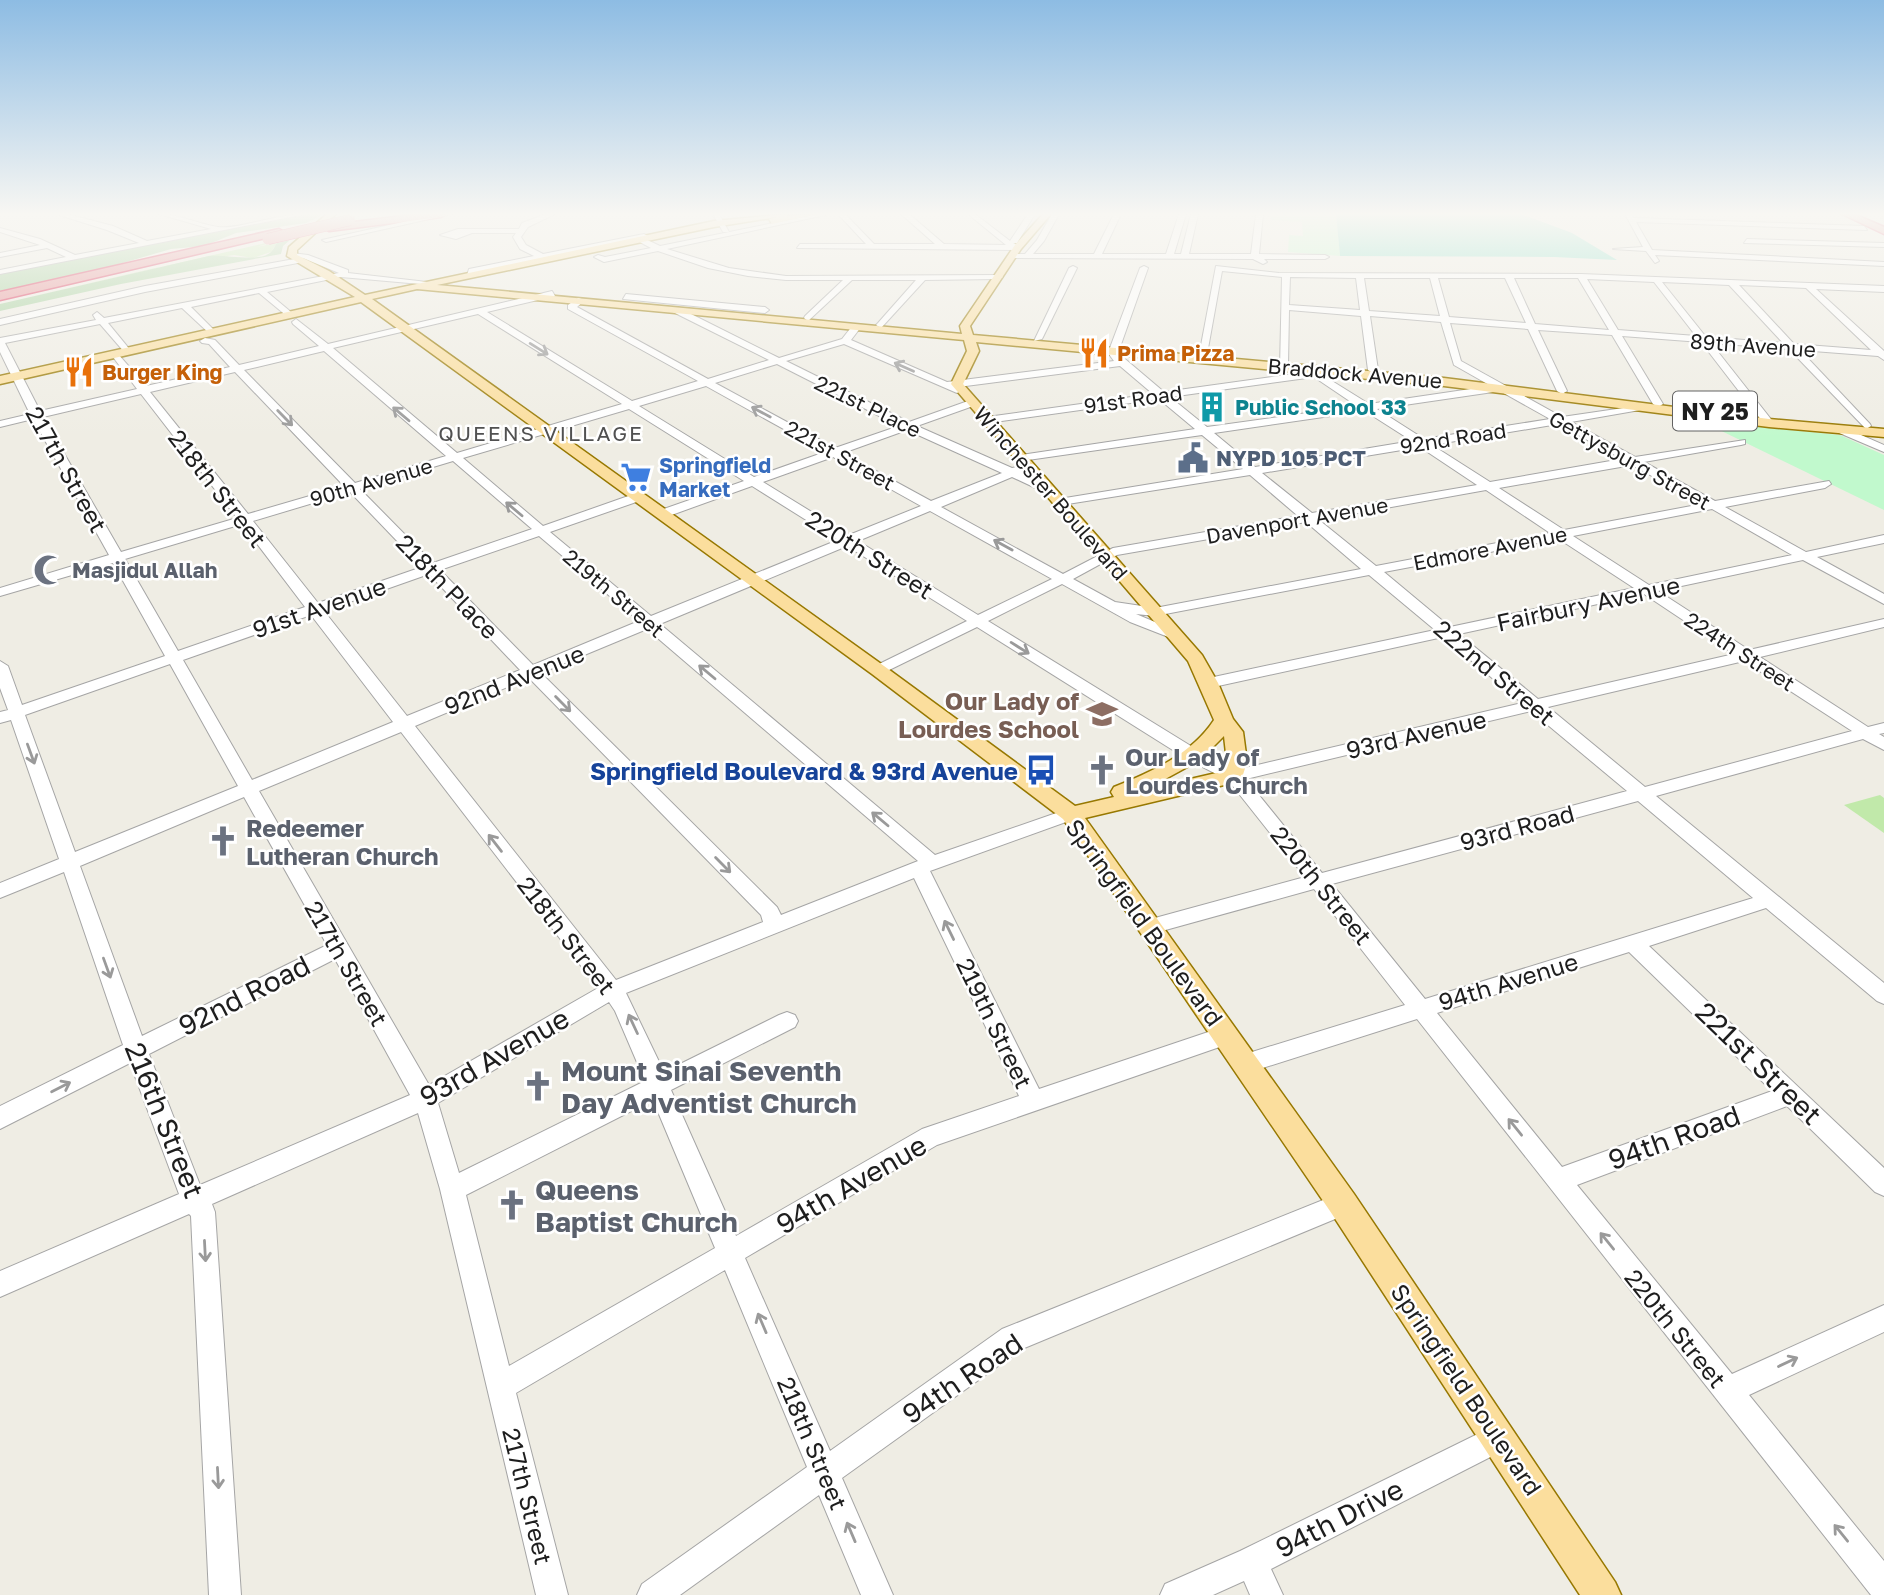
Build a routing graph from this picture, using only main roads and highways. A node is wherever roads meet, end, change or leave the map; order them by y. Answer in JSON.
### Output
{"nodes":[{"id":1,"x":40,"y":288,"type":"edge"},
{"id":2,"x":43,"y":288,"type":"edge"},
{"id":3,"x":349,"y":288,"type":"edge"},
{"id":4,"x":413,"y":288,"type":"edge"},
{"id":5,"x":446,"y":288,"type":"edge"},
{"id":6,"x":468,"y":288,"type":"edge"},
{"id":7,"x":993,"y":288,"type":"edge"},
{"id":8,"x":552,"y":297,"type":"junction"},
{"id":9,"x":0,"y":298,"type":"edge"},
{"id":10,"x":367,"y":302,"type":"junction"},
{"id":11,"x":761,"y":314,"type":"junction"},
{"id":12,"x":946,"y":335,"type":"junction"},
{"id":13,"x":968,"y":335,"type":"junction"},
{"id":14,"x":208,"y":336,"type":"junction"},
{"id":15,"x":169,"y":348,"type":"junction"},
{"id":16,"x":1115,"y":349,"type":"junction"},
{"id":17,"x":973,"y":351,"type":"junction"},
{"id":18,"x":122,"y":354,"type":"junction"},
{"id":19,"x":1283,"y":364,"type":"junction"},
{"id":20,"x":0,"y":380,"type":"edge"},
{"id":21,"x":1494,"y":385,"type":"junction"},
{"id":22,"x":1765,"y":420,"type":"junction"},
{"id":23,"x":1884,"y":427,"type":"edge"},
{"id":24,"x":1884,"y":433,"type":"edge"},
{"id":25,"x":1224,"y":720,"type":"junction"},
{"id":26,"x":1234,"y":776,"type":"joint"},
{"id":27,"x":1071,"y":814,"type":"junction"},
{"id":28,"x":1602,"y":1595,"type":"edge"}],
"edges":[{"from":1,"to":9,"type":"highway","bridge":true},
{"from":2,"to":9,"type":"highway"},
{"from":3,"to":10,"type":"main road","name":"Springfield Boulevard"},
{"from":4,"to":10,"type":"main road"},
{"from":5,"to":10,"type":"main road","number":"NY 25"},
{"from":6,"to":8,"type":"main road","name":"Braddock Avenue","number":"NY 25"},
{"from":7,"to":13,"type":"main road"},
{"from":8,"to":11,"type":"main road","name":"Braddock Avenue","number":"NY 25"},
{"from":8,"to":11,"type":"main road","name":"Braddock Avenue","number":"NY 25"},
{"from":10,"to":14,"type":"main road","number":"NY 25"},
{"from":10,"to":15,"type":"main road"},
{"from":10,"to":27,"type":"main road","name":"Springfield Boulevard"},
{"from":11,"to":12,"type":"main road","name":"Braddock Avenue","number":"NY 25"},
{"from":11,"to":13,"type":"main road","name":"Braddock Avenue","number":"NY 25"},
{"from":12,"to":13,"type":"main road","name":"Braddock Avenue","number":"NY 25"},
{"from":12,"to":17,"type":"main road"},
{"from":13,"to":16,"type":"main road","name":"Braddock Avenue","number":"NY 25"},
{"from":13,"to":16,"type":"main road","name":"Braddock Avenue","number":"NY 25"},
{"from":13,"to":17,"type":"main road"},
{"from":14,"to":15,"type":"main road","number":"NY 25"},
{"from":14,"to":18,"type":"main road","number":"NY 25"},
{"from":15,"to":18,"type":"main road","number":"NY 25"},
{"from":16,"to":19,"type":"main road","name":"Braddock Avenue","number":"NY 25"},
{"from":16,"to":19,"type":"main road","name":"Braddock Avenue","number":"NY 25"},
{"from":17,"to":25,"type":"main road","name":"Winchester Boulevard"},
{"from":18,"to":20,"type":"main road","number":"NY 25"},
{"from":19,"to":21,"type":"main road","name":"Braddock Avenue","number":"NY 25"},
{"from":19,"to":21,"type":"main road","name":"Braddock Avenue","number":"NY 25"},
{"from":21,"to":22,"type":"main road","name":"Braddock Avenue","number":"NY 25"},
{"from":21,"to":22,"type":"main road","name":"Braddock Avenue","number":"NY 25"},
{"from":22,"to":23,"type":"main road","name":"Braddock Avenue","number":"NY 25"},
{"from":22,"to":24,"type":"main road","name":"Braddock Avenue","number":"NY 25"},
{"from":25,"to":26,"type":"main road","name":"Winchester Boulevard"},
{"from":25,"to":27,"type":"main road","name":"93rd Avenue"},
{"from":26,"to":27,"type":"main road","name":"93rd Avenue"},
{"from":27,"to":28,"type":"main road","name":"Springfield Boulevard"}]}
